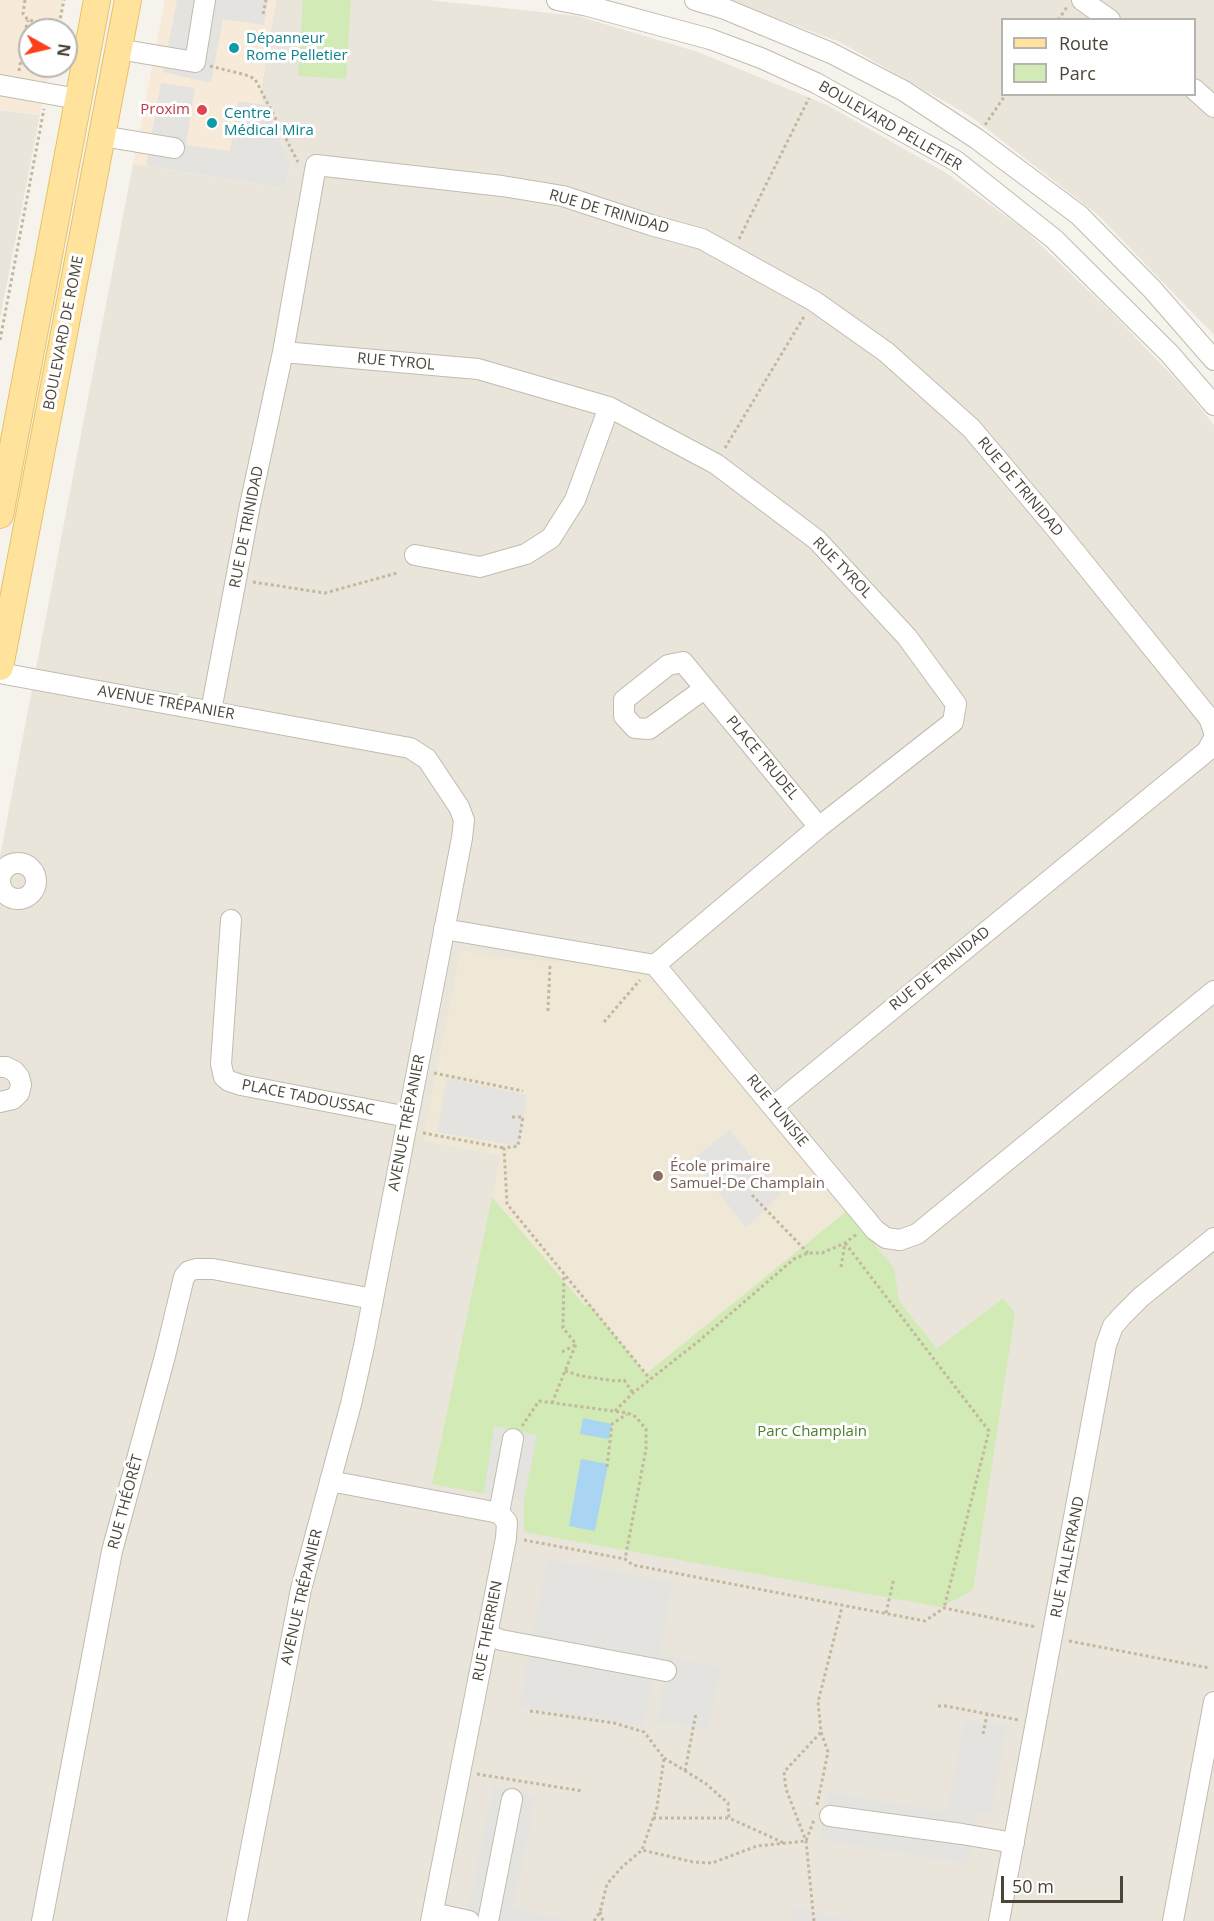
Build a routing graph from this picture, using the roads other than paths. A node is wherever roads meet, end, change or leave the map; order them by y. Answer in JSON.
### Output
{"nodes":[{"id":1,"x":97,"y":0,"type":"edge"},
{"id":2,"x":128,"y":0,"type":"edge"},
{"id":3,"x":206,"y":0,"type":"edge"},
{"id":4,"x":557,"y":0,"type":"edge"},
{"id":5,"x":694,"y":0,"type":"edge"},
{"id":6,"x":1074,"y":3,"type":"edge"},
{"id":7,"x":1106,"y":18,"type":"edge"},
{"id":8,"x":118,"y":49,"type":"junction"},
{"id":9,"x":9,"y":82,"type":"edge"},
{"id":10,"x":1196,"y":91,"type":"edge"},
{"id":11,"x":78,"y":99,"type":"junction"},
{"id":12,"x":1214,"y":107,"type":"edge"},
{"id":13,"x":102,"y":136,"type":"junction"},
{"id":14,"x":174,"y":148,"type":"dead end"},
{"id":15,"x":283,"y":352,"type":"junction"},
{"id":16,"x":1213,"y":356,"type":"edge"},
{"id":17,"x":1188,"y":373,"type":"junction"},
{"id":18,"x":1214,"y":405,"type":"edge"},
{"id":19,"x":609,"y":407,"type":"junction"},
{"id":20,"x":0,"y":515,"type":"edge"},
{"id":21,"x":414,"y":555,"type":"dead end"},
{"id":22,"x":0,"y":667,"type":"edge"},
{"id":23,"x":0,"y":673,"type":"edge"},
{"id":24,"x":704,"y":689,"type":"dead end"},
{"id":25,"x":211,"y":711,"type":"junction"},
{"id":26,"x":1214,"y":732,"type":"edge"},
{"id":27,"x":1214,"y":738,"type":"edge"},
{"id":28,"x":819,"y":827,"type":"junction"},
{"id":29,"x":231,"y":920,"type":"dead end"},
{"id":30,"x":444,"y":929,"type":"junction"},
{"id":31,"x":655,"y":965,"type":"junction"},
{"id":32,"x":1214,"y":991,"type":"edge"},
{"id":33,"x":0,"y":1067,"type":"edge"},
{"id":34,"x":0,"y":1102,"type":"edge"},
{"id":35,"x":774,"y":1106,"type":"junction"},
{"id":36,"x":408,"y":1117,"type":"junction"},
{"id":37,"x":1214,"y":1238,"type":"edge"},
{"id":38,"x":373,"y":1299,"type":"junction"},
{"id":39,"x":513,"y":1439,"type":"road end"},
{"id":40,"x":330,"y":1481,"type":"junction"},
{"id":41,"x":499,"y":1513,"type":"junction"},
{"id":42,"x":488,"y":1635,"type":"junction"},
{"id":43,"x":666,"y":1671,"type":"dead end"},
{"id":44,"x":1214,"y":1702,"type":"edge"},
{"id":45,"x":512,"y":1799,"type":"dead end"},
{"id":46,"x":830,"y":1816,"type":"dead end"},
{"id":47,"x":1014,"y":1843,"type":"junction"},
{"id":48,"x":432,"y":1917,"type":"edge"},
{"id":49,"x":42,"y":1921,"type":"edge"},
{"id":50,"x":237,"y":1921,"type":"edge"},
{"id":51,"x":469,"y":1921,"type":"edge"},
{"id":52,"x":488,"y":1921,"type":"edge"},
{"id":53,"x":999,"y":1921,"type":"edge"},
{"id":54,"x":1173,"y":1921,"type":"edge"}],
"edges":[{"from":1,"to":11,"type":"main road","name":"BOULEVARD DE ROME"},
{"from":2,"to":8,"type":"main road","name":"BOULEVARD DE ROME"},
{"from":3,"to":8,"type":"street"},
{"from":4,"to":17,"type":"street","name":"BOULEVARD PELLETIER"},
{"from":5,"to":16,"type":"street"},
{"from":6,"to":7,"type":"street"},
{"from":8,"to":13,"type":"main road","name":"BOULEVARD DE ROME"},
{"from":9,"to":11,"type":"street"},
{"from":10,"to":12,"type":"street"},
{"from":11,"to":20,"type":"main road","name":"BOULEVARD DE ROME"},
{"from":13,"to":14,"type":"street"},
{"from":13,"to":22,"type":"main road","name":"BOULEVARD DE ROME"},
{"from":15,"to":19,"type":"street","name":"RUE TYROL"},
{"from":15,"to":25,"type":"street","name":"RUE DE TRINIDAD"},
{"from":15,"to":26,"type":"street","name":"RUE DE TRINIDAD"},
{"from":16,"to":17,"type":"street"},
{"from":17,"to":18,"type":"street","name":"BOULEVARD PELLETIER"},
{"from":19,"to":21,"type":"street"},
{"from":19,"to":28,"type":"street","name":"RUE TYROL"},
{"from":23,"to":25,"type":"street","name":"AVENUE TRÉPANIER"},
{"from":24,"to":28,"type":"street","name":"PLACE TRUDEL"},
{"from":25,"to":30,"type":"street","name":"AVENUE TRÉPANIER"},
{"from":27,"to":35,"type":"street","name":"RUE DE TRINIDAD"},
{"from":28,"to":31,"type":"street","name":"RUE TYROL"},
{"from":29,"to":36,"type":"street","name":"PLACE TADOUSSAC"},
{"from":30,"to":31,"type":"street"},
{"from":30,"to":36,"type":"street","name":"AVENUE TRÉPANIER"},
{"from":31,"to":35,"type":"street","name":"RUE TUNISIE"},
{"from":32,"to":35,"type":"street","name":"RUE TUNISIE"},
{"from":33,"to":34,"type":"street"},
{"from":36,"to":38,"type":"street","name":"AVENUE TRÉPANIER"},
{"from":37,"to":47,"type":"street","name":"RUE TALLEYRAND"},
{"from":38,"to":40,"type":"street","name":"AVENUE TRÉPANIER"},
{"from":38,"to":49,"type":"street","name":"RUE THÉORÊT"},
{"from":39,"to":41,"type":"street"},
{"from":40,"to":41,"type":"street"},
{"from":40,"to":50,"type":"street","name":"AVENUE TRÉPANIER"},
{"from":41,"to":42,"type":"street","name":"RUE THERRIEN"},
{"from":42,"to":43,"type":"street"},
{"from":42,"to":48,"type":"street","name":"RUE THERRIEN"},
{"from":44,"to":54,"type":"street"},
{"from":45,"to":52,"type":"street"},
{"from":46,"to":47,"type":"street"},
{"from":47,"to":53,"type":"street","name":"RUE TALLEYRAND"},
{"from":48,"to":51,"type":"street"}]}
